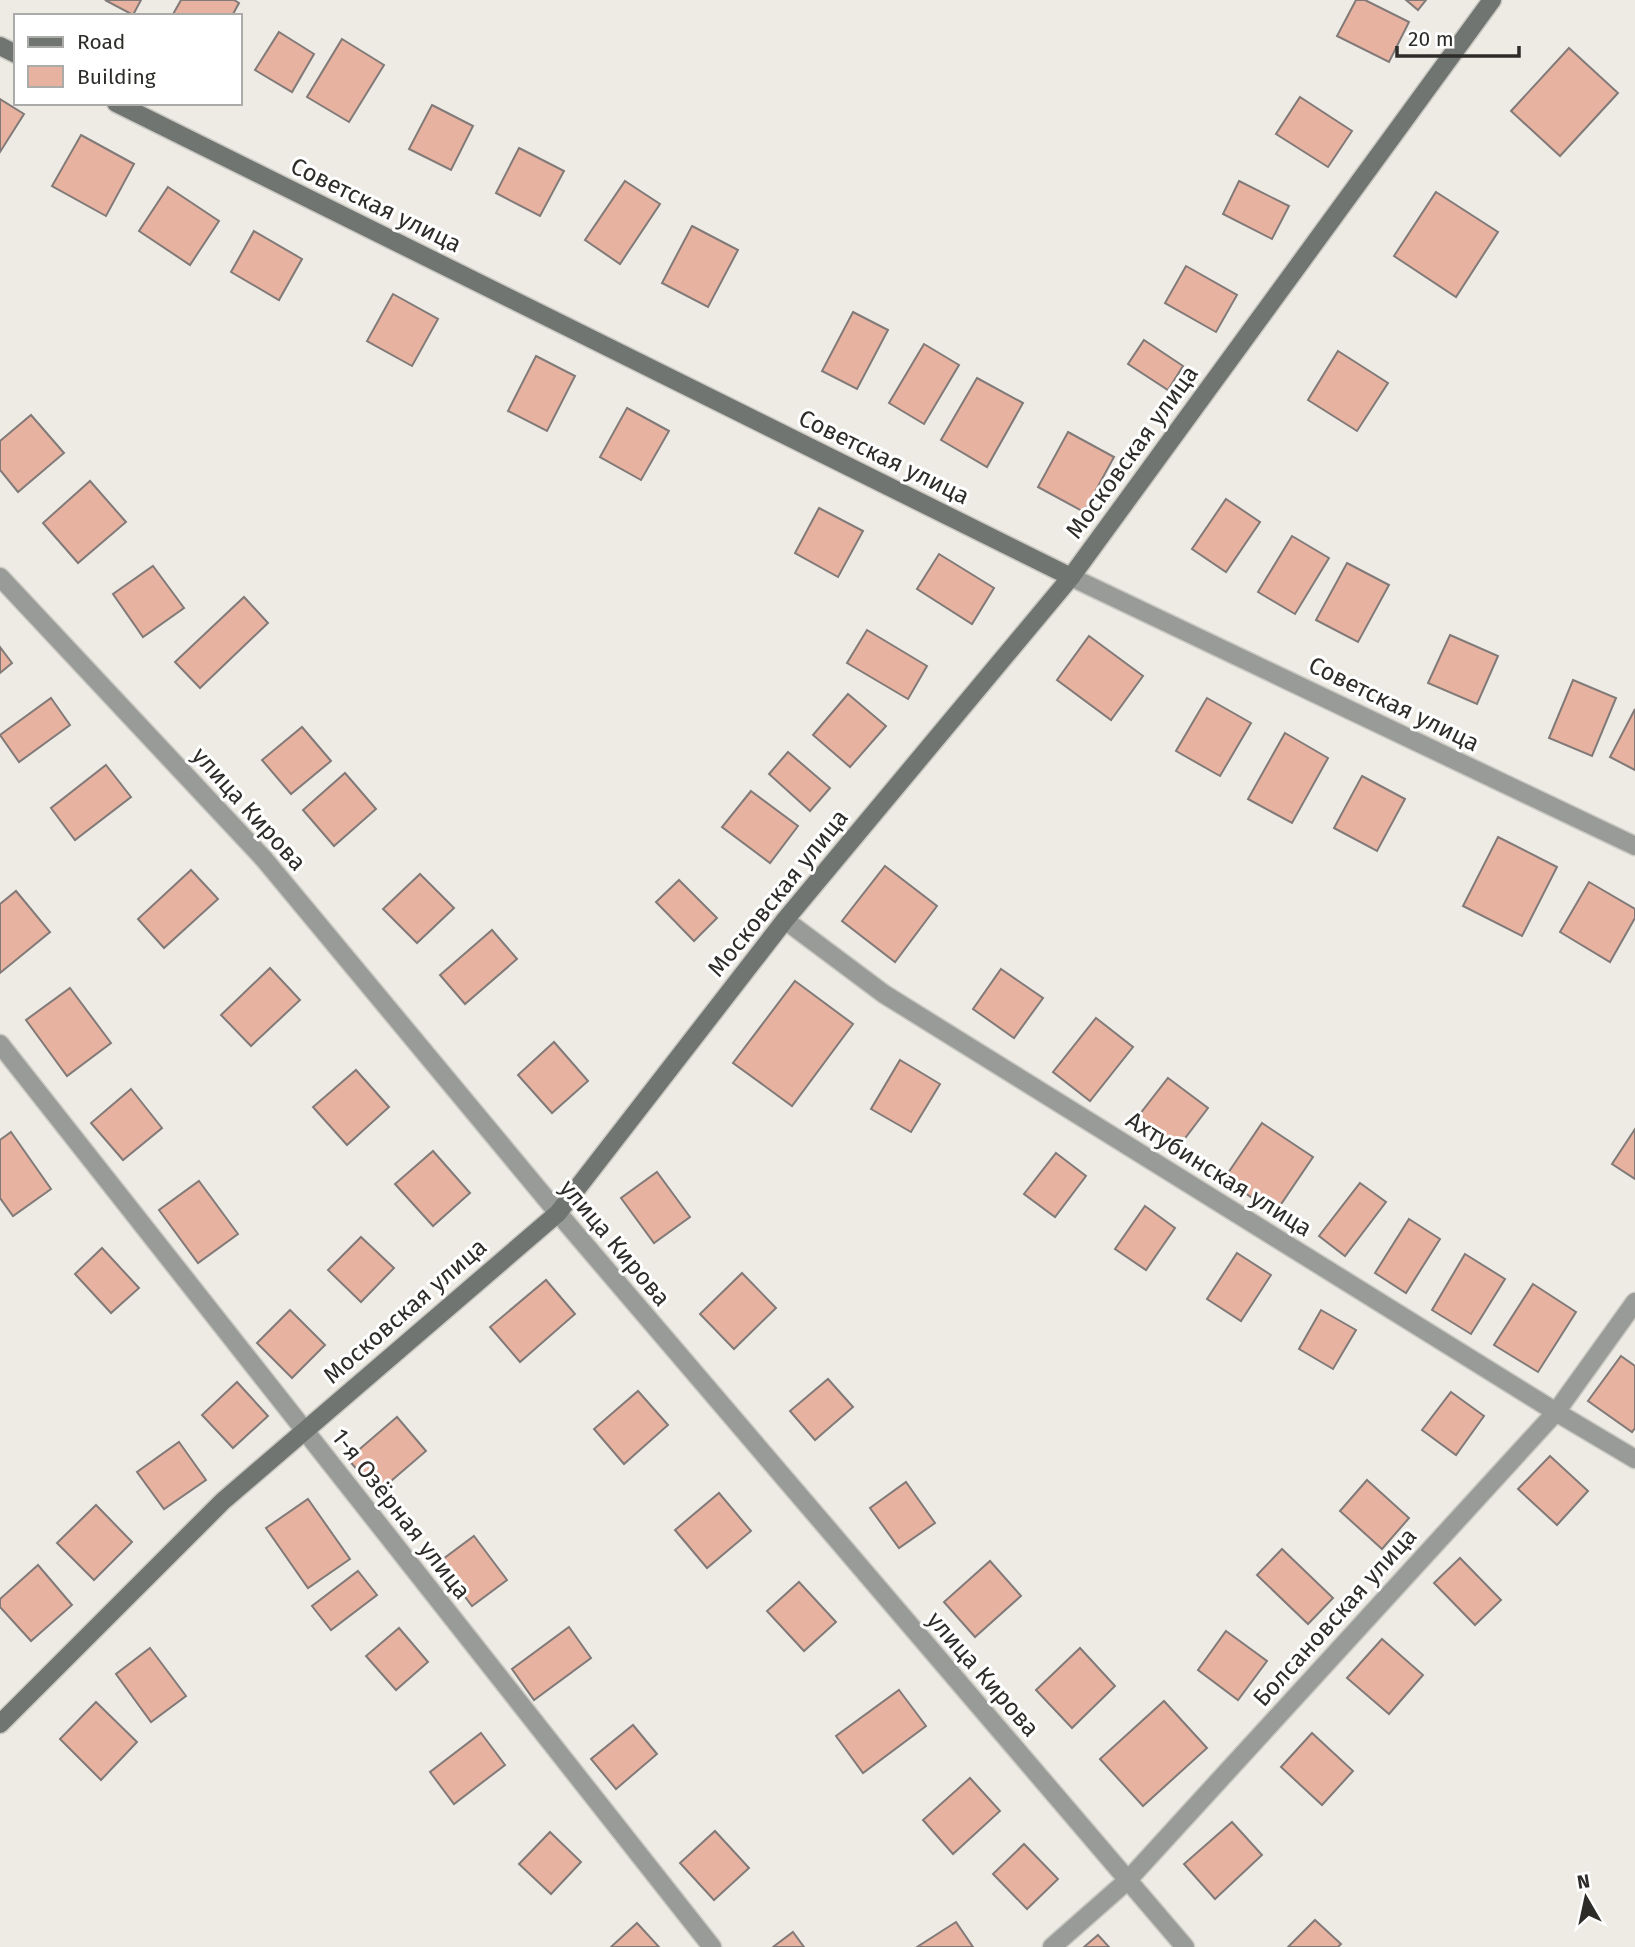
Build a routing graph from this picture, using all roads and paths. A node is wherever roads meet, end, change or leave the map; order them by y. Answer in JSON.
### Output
{"nodes":[{"id":1,"x":1492,"y":0,"type":"edge"},
{"id":2,"x":120,"y":105,"type":"edge"},
{"id":3,"x":0,"y":577,"type":"edge"},
{"id":4,"x":1071,"y":577,"type":"junction"},
{"id":5,"x":1635,"y":846,"type":"edge"},
{"id":6,"x":785,"y":920,"type":"junction"},
{"id":7,"x":0,"y":1044,"type":"edge"},
{"id":8,"x":558,"y":1213,"type":"junction"},
{"id":9,"x":1635,"y":1302,"type":"edge"},
{"id":10,"x":1556,"y":1412,"type":"junction"},
{"id":11,"x":304,"y":1431,"type":"junction"},
{"id":12,"x":1635,"y":1459,"type":"edge"},
{"id":13,"x":0,"y":1724,"type":"edge"},
{"id":14,"x":1128,"y":1880,"type":"junction"},
{"id":15,"x":712,"y":1947,"type":"edge"},
{"id":16,"x":1052,"y":1947,"type":"edge"},
{"id":17,"x":1185,"y":1947,"type":"edge"}],
"edges":[{"from":1,"to":4,"type":"street","name":"Московская улица"},
{"from":2,"to":4,"type":"street","name":"Советская улица"},
{"from":3,"to":8,"type":"street","name":"улица Кирова"},
{"from":4,"to":5,"type":"street","name":"Советская улица"},
{"from":4,"to":6,"type":"street","name":"Московская улица"},
{"from":6,"to":8,"type":"street","name":"Московская улица"},
{"from":6,"to":10,"type":"street","name":"Ахтубинская улица"},
{"from":7,"to":11,"type":"street","name":"1-я Озёрная улица"},
{"from":8,"to":11,"type":"street","name":"Московская улица"},
{"from":8,"to":14,"type":"street","name":"улица Кирова"},
{"from":9,"to":10,"type":"street","name":"Болсановская улица"},
{"from":10,"to":12,"type":"street","name":"Ахтубинская улица"},
{"from":10,"to":14,"type":"street","name":"Болсановская улица"},
{"from":11,"to":13,"type":"street","name":"Московская улица"},
{"from":11,"to":15,"type":"street","name":"1-я Озёрная улица"},
{"from":14,"to":16,"type":"street","name":"Болсановская улица"},
{"from":14,"to":17,"type":"street","name":"улица Кирова"}]}
